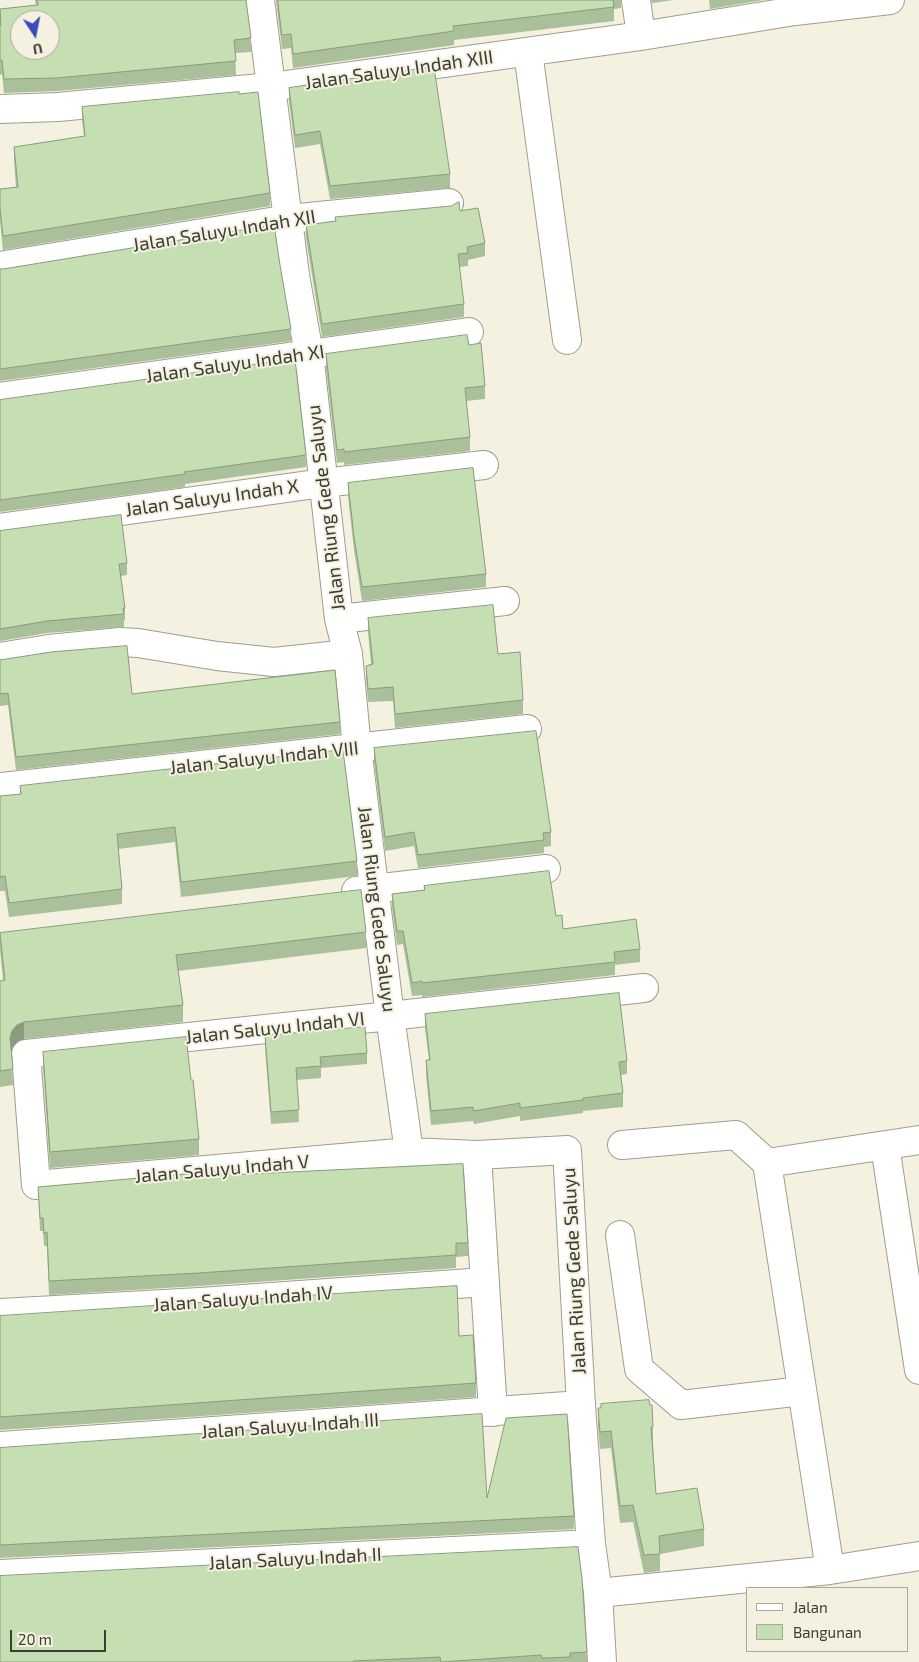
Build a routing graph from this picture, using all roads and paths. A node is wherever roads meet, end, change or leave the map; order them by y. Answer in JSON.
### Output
{"nodes":[{"id":1,"x":260,"y":0,"type":"edge"},
{"id":2,"x":636,"y":0,"type":"edge"},
{"id":3,"x":890,"y":0,"type":"edge"},
{"id":4,"x":794,"y":5,"type":"edge"},
{"id":5,"x":641,"y":36,"type":"junction"},
{"id":6,"x":528,"y":52,"type":"junction"},
{"id":7,"x":271,"y":87,"type":"junction"},
{"id":8,"x":0,"y":110,"type":"edge"},
{"id":9,"x":450,"y":203,"type":"dead end"},
{"id":10,"x":289,"y":219,"type":"junction"},
{"id":11,"x":0,"y":266,"type":"edge"},
{"id":12,"x":469,"y":332,"type":"dead end"},
{"id":13,"x":567,"y":340,"type":"dead end"},
{"id":14,"x":309,"y":354,"type":"junction"},
{"id":15,"x":0,"y":397,"type":"edge"},
{"id":16,"x":484,"y":465,"type":"dead end"},
{"id":17,"x":323,"y":482,"type":"junction"},
{"id":18,"x":0,"y":528,"type":"edge"},
{"id":19,"x":505,"y":601,"type":"dead end"},
{"id":20,"x":339,"y":619,"type":"junction"},
{"id":21,"x":348,"y":654,"type":"junction"},
{"id":22,"x":0,"y":656,"type":"edge"},
{"id":23,"x":527,"y":729,"type":"dead end"},
{"id":24,"x":356,"y":748,"type":"junction"},
{"id":25,"x":2,"y":787,"type":"dead end"},
{"id":26,"x":546,"y":869,"type":"edge"},
{"id":27,"x":374,"y":889,"type":"junction"},
{"id":28,"x":335,"y":894,"type":"edge"},
{"id":29,"x":644,"y":988,"type":"dead end"},
{"id":30,"x":390,"y":1016,"type":"junction"},
{"id":31,"x":919,"y":1140,"type":"edge"},
{"id":32,"x":622,"y":1145,"type":"dead end"},
{"id":33,"x":885,"y":1146,"type":"junction"},
{"id":34,"x":409,"y":1152,"type":"junction"},
{"id":35,"x":477,"y":1155,"type":"junction"},
{"id":36,"x":767,"y":1164,"type":"junction"},
{"id":37,"x":36,"y":1185,"type":"joint"},
{"id":38,"x":620,"y":1235,"type":"dead end"},
{"id":39,"x":485,"y":1282,"type":"junction"},
{"id":40,"x":0,"y":1313,"type":"edge"},
{"id":41,"x":919,"y":1370,"type":"edge"},
{"id":42,"x":802,"y":1391,"type":"junction"},
{"id":43,"x":581,"y":1405,"type":"junction"},
{"id":44,"x":492,"y":1412,"type":"junction"},
{"id":45,"x":0,"y":1446,"type":"edge"},
{"id":46,"x":591,"y":1544,"type":"junction"},
{"id":47,"x":919,"y":1556,"type":"edge"},
{"id":48,"x":830,"y":1570,"type":"junction"},
{"id":49,"x":0,"y":1574,"type":"edge"},
{"id":50,"x":598,"y":1593,"type":"junction"},
{"id":51,"x":602,"y":1662,"type":"edge"}],
"edges":[{"from":1,"to":7,"type":"street","name":"Jalan Riung Gede Saluyu"},
{"from":2,"to":5,"type":"street"},
{"from":3,"to":4,"type":"street","name":"Jalan Saluyu Indah XIII"},
{"from":4,"to":5,"type":"street","name":"Jalan Saluyu Indah XIII"},
{"from":5,"to":6,"type":"street","name":"Jalan Saluyu Indah XIII"},
{"from":6,"to":7,"type":"street","name":"Jalan Saluyu Indah XIII"},
{"from":6,"to":13,"type":"street"},
{"from":7,"to":8,"type":"street","name":"Jalan Saluyu Indah XIII"},
{"from":7,"to":10,"type":"street","name":"Jalan Riung Gede Saluyu"},
{"from":9,"to":10,"type":"street","name":"Jalan Saluyu Indah XII"},
{"from":10,"to":11,"type":"street","name":"Jalan Saluyu Indah XII"},
{"from":10,"to":14,"type":"street","name":"Jalan Riung Gede Saluyu"},
{"from":12,"to":14,"type":"street","name":"Jalan Saluyu Indah XI"},
{"from":14,"to":15,"type":"street","name":"Jalan Saluyu Indah XI"},
{"from":14,"to":17,"type":"street","name":"Jalan Riung Gede Saluyu"},
{"from":16,"to":17,"type":"street","name":"Jalan Saluyu Indah X"},
{"from":17,"to":18,"type":"street","name":"Jalan Saluyu Indah X"},
{"from":17,"to":20,"type":"street","name":"Jalan Riung Gede Saluyu"},
{"from":19,"to":20,"type":"street"},
{"from":20,"to":21,"type":"street","name":"Jalan Riung Gede Saluyu"},
{"from":21,"to":22,"type":"street"},
{"from":21,"to":24,"type":"street","name":"Jalan Riung Gede Saluyu"},
{"from":23,"to":24,"type":"street","name":"Jalan Saluyu Indah VIII"},
{"from":24,"to":25,"type":"street","name":"Jalan Saluyu Indah VIII"},
{"from":24,"to":27,"type":"street","name":"Jalan Riung Gede Saluyu"},
{"from":26,"to":27,"type":"street"},
{"from":27,"to":28,"type":"street"},
{"from":27,"to":30,"type":"street","name":"Jalan Riung Gede Saluyu"},
{"from":29,"to":30,"type":"street","name":"Jalan Saluyu Indah VI"},
{"from":30,"to":34,"type":"street","name":"Jalan Riung Gede Saluyu"},
{"from":30,"to":37,"type":"street","name":"Jalan Saluyu Indah VI"},
{"from":31,"to":33,"type":"street"},
{"from":32,"to":36,"type":"street"},
{"from":33,"to":36,"type":"street"},
{"from":33,"to":41,"type":"street"},
{"from":34,"to":35,"type":"street","name":"Jalan Riung Gede Saluyu"},
{"from":34,"to":37,"type":"street","name":"Jalan Saluyu Indah V"},
{"from":35,"to":39,"type":"street"},
{"from":35,"to":43,"type":"street","name":"Jalan Riung Gede Saluyu"},
{"from":36,"to":42,"type":"street"},
{"from":38,"to":42,"type":"street"},
{"from":39,"to":40,"type":"street","name":"Jalan Saluyu Indah IV"},
{"from":39,"to":44,"type":"street"},
{"from":42,"to":48,"type":"street"},
{"from":43,"to":44,"type":"street","name":"Jalan Saluyu Indah III"},
{"from":43,"to":46,"type":"street","name":"Jalan Riung Gede Saluyu"},
{"from":44,"to":45,"type":"street","name":"Jalan Saluyu Indah III"},
{"from":46,"to":49,"type":"street","name":"Jalan Saluyu Indah II"},
{"from":46,"to":50,"type":"street","name":"Jalan Riung Gede Saluyu"},
{"from":47,"to":48,"type":"street"},
{"from":48,"to":50,"type":"street"},
{"from":50,"to":51,"type":"street","name":"Jalan Riung Gede Saluyu"}]}
